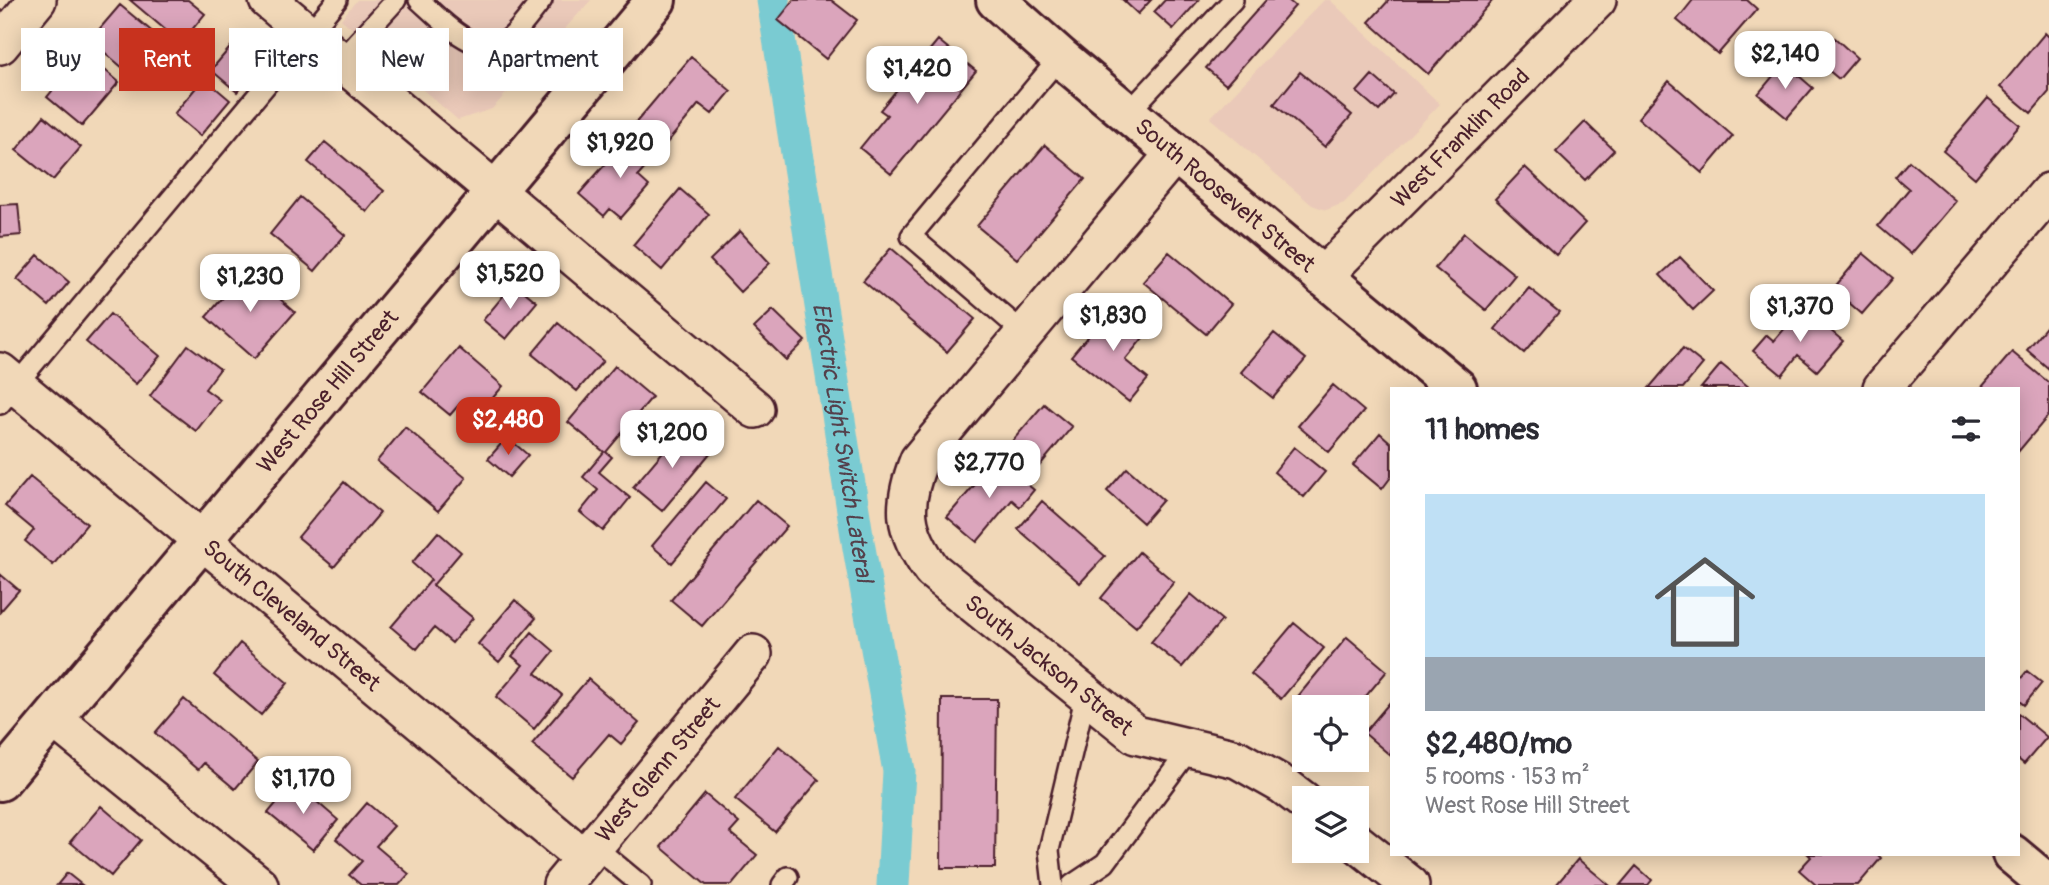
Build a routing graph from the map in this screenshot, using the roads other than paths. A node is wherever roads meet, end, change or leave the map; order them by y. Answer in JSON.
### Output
{"nodes":[{"id":1,"x":37,"y":0,"type":"edge"},
{"id":2,"x":268,"y":0,"type":"edge"},
{"id":3,"x":337,"y":0,"type":"edge"},
{"id":4,"x":396,"y":0,"type":"edge"},
{"id":5,"x":419,"y":0,"type":"edge"},
{"id":6,"x":542,"y":0,"type":"edge"},
{"id":7,"x":996,"y":0,"type":"edge"},
{"id":8,"x":1233,"y":0,"type":"edge"},
{"id":9,"x":1597,"y":0,"type":"edge"},
{"id":10,"x":652,"y":1,"type":"edge"},
{"id":11,"x":302,"y":28,"type":"edge"},
{"id":12,"x":314,"y":28,"type":"edge"},
{"id":13,"x":0,"y":45,"type":"edge"},
{"id":14,"x":1060,"y":57,"type":"junction"},
{"id":15,"x":342,"y":59,"type":"edge"},
{"id":16,"x":342,"y":63,"type":"edge"},
{"id":17,"x":260,"y":91,"type":"edge"},
{"id":18,"x":1128,"y":113,"type":"junction"},
{"id":19,"x":1174,"y":153,"type":"junction"},
{"id":20,"x":494,"y":190,"type":"junction"},
{"id":21,"x":2049,"y":192,"type":"edge"},
{"id":22,"x":1322,"y":277,"type":"junction"},
{"id":23,"x":1024,"y":333,"type":"junction"},
{"id":24,"x":5,"y":387,"type":"edge"},
{"id":25,"x":1456,"y":387,"type":"edge"},
{"id":26,"x":1883,"y":387,"type":"edge"},
{"id":27,"x":755,"y":409,"type":"dead end"},
{"id":28,"x":202,"y":540,"type":"junction"},
{"id":29,"x":753,"y":653,"type":"dead end"},
{"id":30,"x":1086,"y":694,"type":"junction"},
{"id":31,"x":53,"y":718,"type":"junction"},
{"id":32,"x":1191,"y":747,"type":"junction"},
{"id":33,"x":0,"y":781,"type":"edge"},
{"id":34,"x":1292,"y":792,"type":"edge"},
{"id":35,"x":1369,"y":852,"type":"edge"},
{"id":36,"x":2014,"y":856,"type":"edge"},
{"id":37,"x":580,"y":863,"type":"edge"},
{"id":38,"x":259,"y":885,"type":"edge"},
{"id":39,"x":642,"y":885,"type":"edge"},
{"id":40,"x":1053,"y":885,"type":"edge"},
{"id":41,"x":1072,"y":885,"type":"edge"},
{"id":42,"x":1410,"y":885,"type":"edge"},
{"id":43,"x":2049,"y":885,"type":"edge"}],
"edges":[{"from":1,"to":13,"type":"street"},
{"from":2,"to":11,"type":"street"},
{"from":3,"to":12,"type":"lane"},
{"from":4,"to":15,"type":"lane"},
{"from":5,"to":6,"type":"lane"},
{"from":7,"to":14,"type":"street","name":"South Roosevelt Street"},
{"from":8,"to":18,"type":"lane"},
{"from":9,"to":22,"type":"street","name":"West Franklin Road"},
{"from":10,"to":20,"type":"street","name":"West Rose Hill Street"},
{"from":14,"to":18,"type":"street","name":"South Roosevelt Street"},
{"from":14,"to":23,"type":"lane"},
{"from":16,"to":20,"type":"street"},
{"from":17,"to":24,"type":"lane"},
{"from":18,"to":19,"type":"street","name":"South Roosevelt Street"},
{"from":19,"to":22,"type":"street","name":"South Roosevelt Street"},
{"from":19,"to":23,"type":"street"},
{"from":20,"to":27,"type":"street"},
{"from":20,"to":28,"type":"street","name":"West Rose Hill Street"},
{"from":21,"to":26,"type":"street"},
{"from":22,"to":25,"type":"street","name":"South Roosevelt Street"},
{"from":23,"to":30,"type":"street","name":"South Jackson Street"},
{"from":24,"to":28,"type":"street","name":"South Cleveland Street"},
{"from":28,"to":31,"type":"street","name":"West Rose Hill Street"},
{"from":28,"to":37,"type":"street","name":"South Cleveland Street"},
{"from":29,"to":37,"type":"street","name":"West Glenn Street"},
{"from":30,"to":32,"type":"street","name":"South Jackson Street"},
{"from":30,"to":40,"type":"lane"},
{"from":31,"to":33,"type":"street","name":"West Rose Hill Street"},
{"from":31,"to":38,"type":"street"},
{"from":32,"to":34,"type":"street","name":"South Jackson Street"},
{"from":32,"to":41,"type":"lane"},
{"from":35,"to":42,"type":"street"},
{"from":36,"to":43,"type":"street"},
{"from":37,"to":39,"type":"lane"}]}
